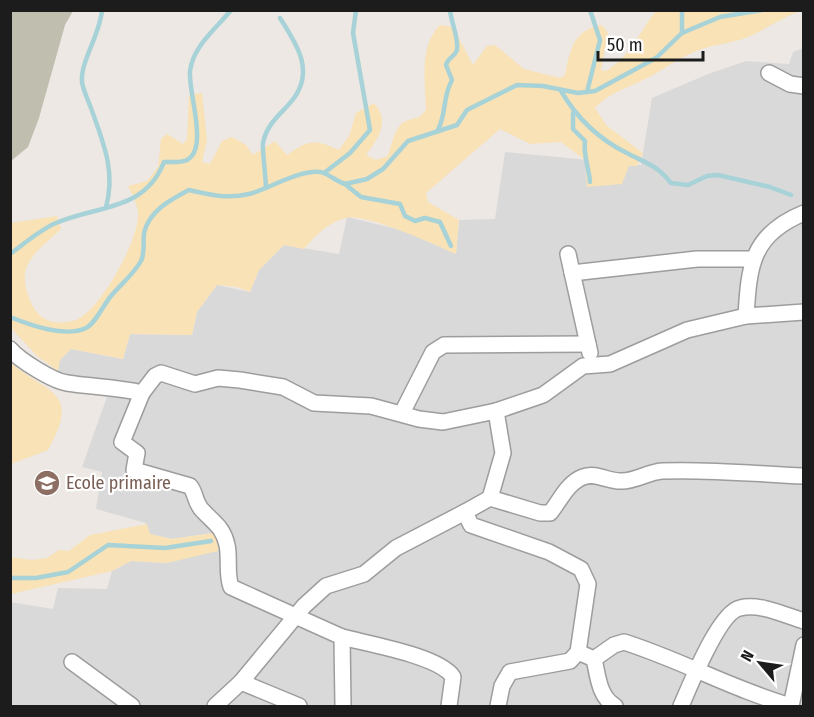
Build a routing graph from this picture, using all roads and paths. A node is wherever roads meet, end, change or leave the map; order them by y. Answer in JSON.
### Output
{"nodes":[{"id":1,"x":769,"y":73,"type":"dead end"},
{"id":2,"x":804,"y":86,"type":"edge"},
{"id":3,"x":804,"y":213,"type":"edge"},
{"id":4,"x":568,"y":255,"type":"dead end"},
{"id":5,"x":754,"y":259,"type":"junction"},
{"id":6,"x":572,"y":273,"type":"junction"},
{"id":7,"x":804,"y":312,"type":"edge"},
{"id":8,"x":746,"y":316,"type":"junction"},
{"id":9,"x":588,"y":344,"type":"junction"},
{"id":10,"x":10,"y":349,"type":"edge"},
{"id":11,"x":591,"y":364,"type":"junction"},
{"id":12,"x":142,"y":393,"type":"junction"},
{"id":13,"x":496,"y":411,"type":"junction"},
{"id":14,"x":402,"y":413,"type":"junction"},
{"id":15,"x":804,"y":476,"type":"edge"},
{"id":16,"x":490,"y":498,"type":"junction"},
{"id":17,"x":465,"y":512,"type":"junction"},
{"id":18,"x":804,"y":617,"type":"edge"},
{"id":19,"x":296,"y":618,"type":"junction"},
{"id":20,"x":342,"y":637,"type":"junction"},
{"id":21,"x":804,"y":645,"type":"edge"},
{"id":22,"x":578,"y":652,"type":"junction"},
{"id":23,"x":594,"y":659,"type":"junction"},
{"id":24,"x":72,"y":662,"type":"dead end"},
{"id":25,"x":698,"y":669,"type":"junction"},
{"id":26,"x":242,"y":682,"type":"junction"},
{"id":27,"x":132,"y":706,"type":"edge"},
{"id":28,"x":215,"y":706,"type":"edge"},
{"id":29,"x":299,"y":706,"type":"edge"},
{"id":30,"x":343,"y":706,"type":"edge"},
{"id":31,"x":448,"y":706,"type":"edge"},
{"id":32,"x":498,"y":706,"type":"edge"},
{"id":33,"x":615,"y":706,"type":"edge"},
{"id":34,"x":681,"y":706,"type":"edge"},
{"id":35,"x":791,"y":706,"type":"edge"}],
"edges":[{"from":1,"to":2,"type":"street"},
{"from":3,"to":5,"type":"street"},
{"from":4,"to":6,"type":"street"},
{"from":5,"to":6,"type":"street"},
{"from":5,"to":8,"type":"street"},
{"from":6,"to":9,"type":"street"},
{"from":7,"to":8,"type":"street"},
{"from":8,"to":11,"type":"street"},
{"from":9,"to":11,"type":"street"},
{"from":9,"to":14,"type":"street"},
{"from":10,"to":12,"type":"street"},
{"from":11,"to":13,"type":"street"},
{"from":12,"to":14,"type":"street"},
{"from":12,"to":19,"type":"street"},
{"from":13,"to":14,"type":"street"},
{"from":13,"to":16,"type":"street"},
{"from":15,"to":16,"type":"street"},
{"from":16,"to":17,"type":"street"},
{"from":17,"to":19,"type":"street"},
{"from":17,"to":22,"type":"street"},
{"from":18,"to":25,"type":"street"},
{"from":19,"to":20,"type":"street"},
{"from":19,"to":26,"type":"street"},
{"from":20,"to":30,"type":"street"},
{"from":20,"to":31,"type":"street"},
{"from":21,"to":35,"type":"street"},
{"from":22,"to":23,"type":"street"},
{"from":22,"to":32,"type":"street"},
{"from":23,"to":25,"type":"street"},
{"from":23,"to":33,"type":"street"},
{"from":24,"to":27,"type":"street"},
{"from":25,"to":34,"type":"street"},
{"from":25,"to":35,"type":"street"},
{"from":26,"to":28,"type":"street"},
{"from":26,"to":29,"type":"street"}]}
